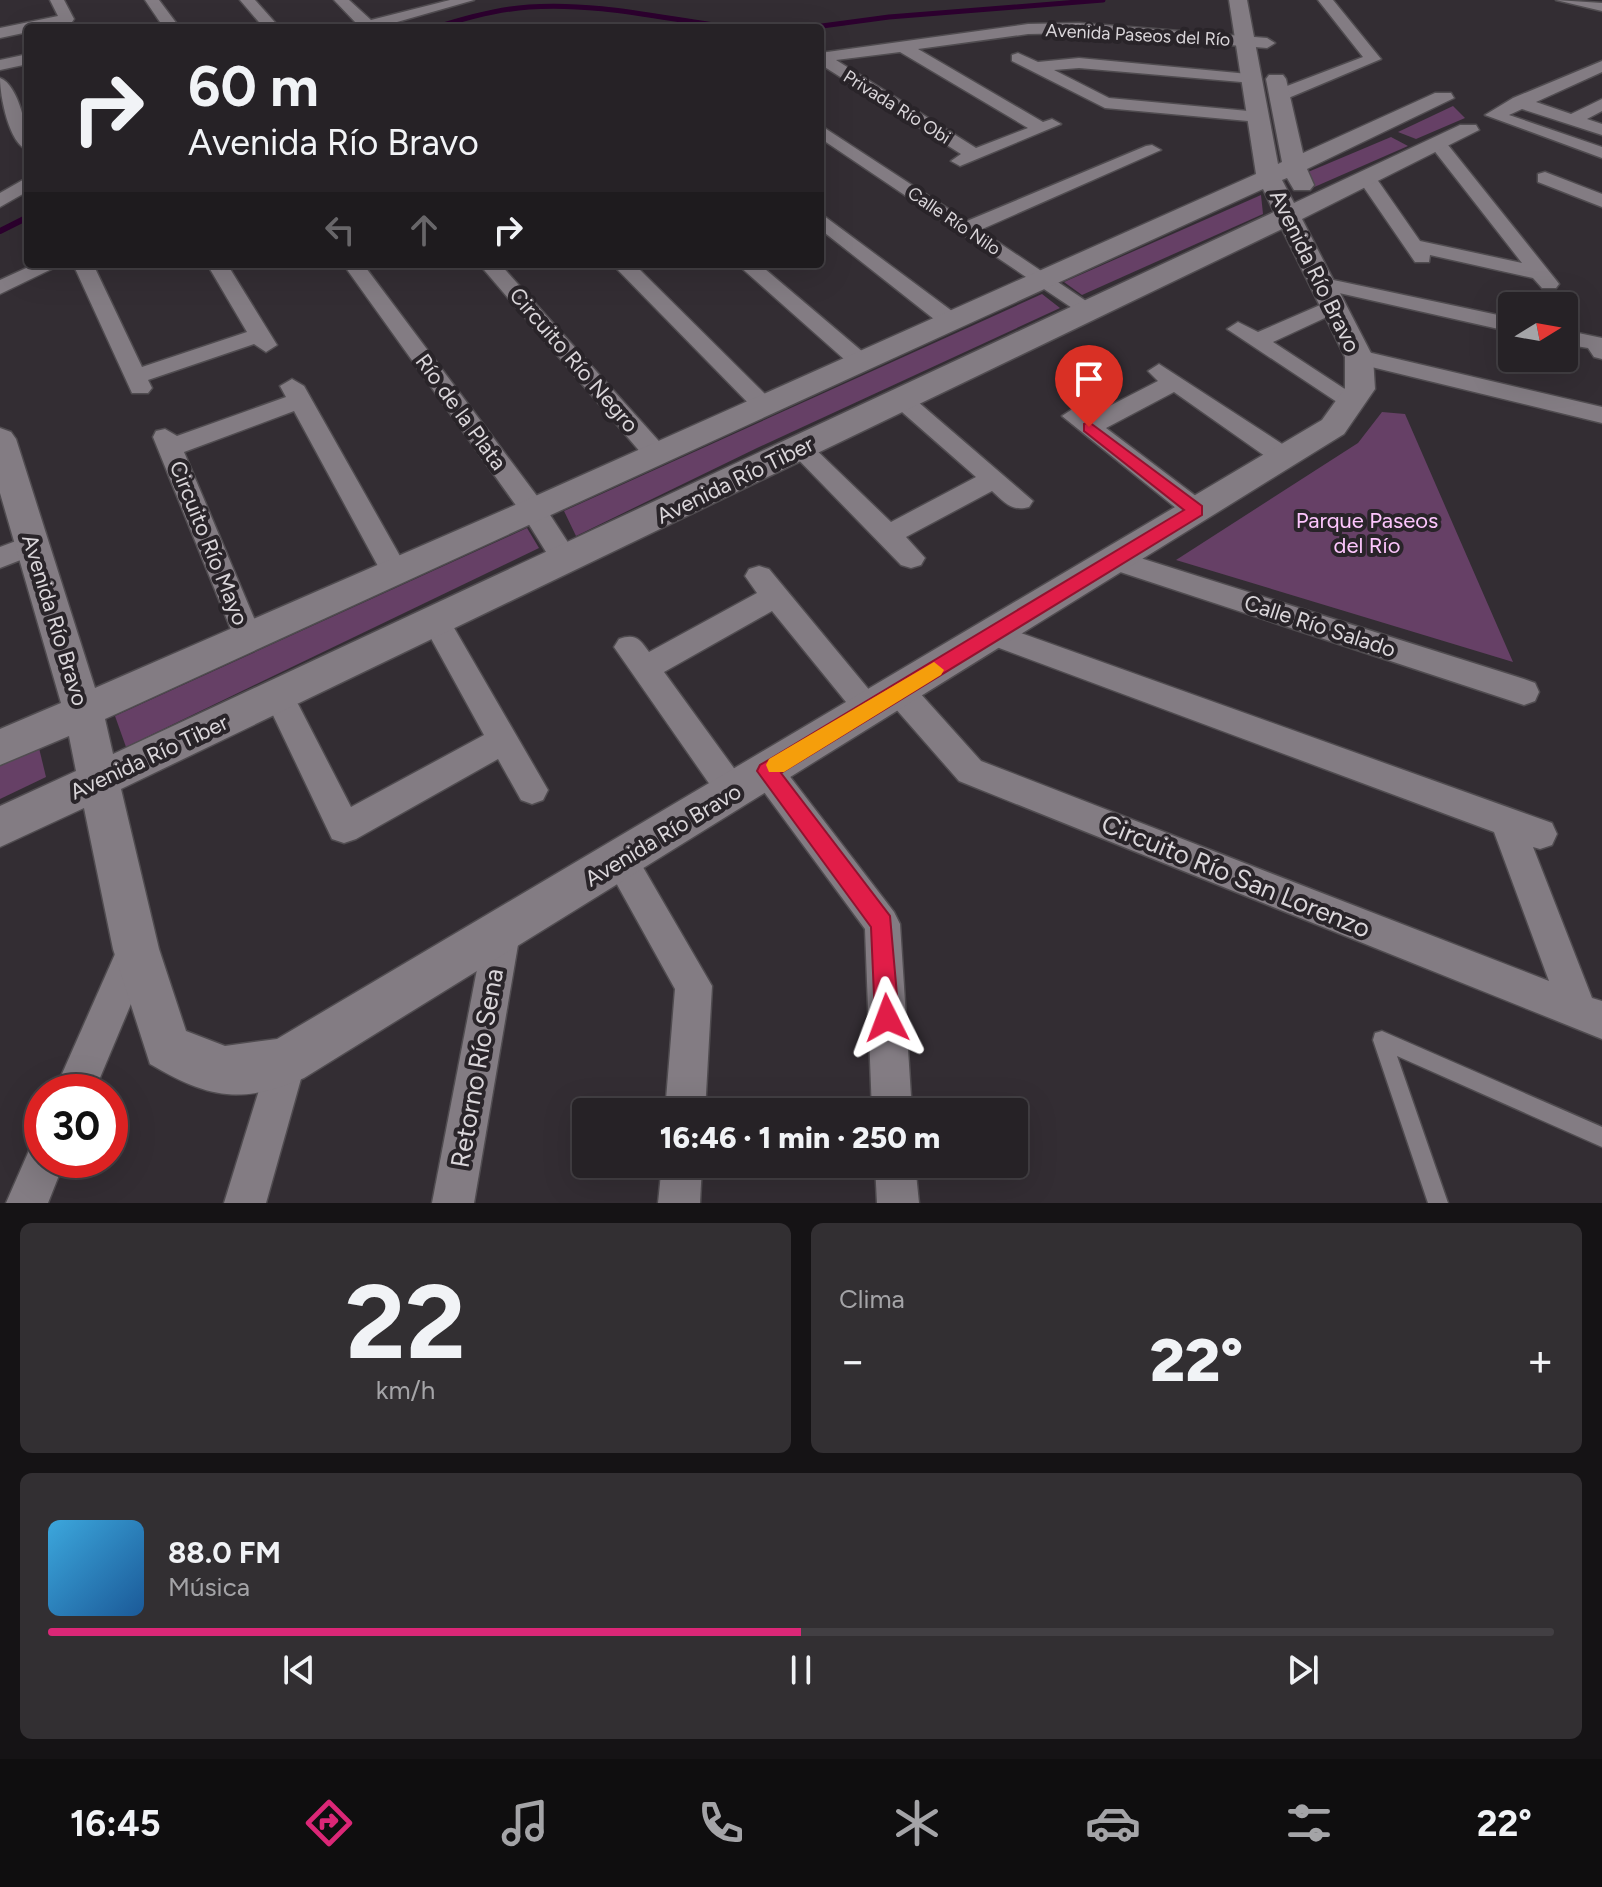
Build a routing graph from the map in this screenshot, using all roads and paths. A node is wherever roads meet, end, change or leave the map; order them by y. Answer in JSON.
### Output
{"nodes":[{"id":1,"x":57,"y":0,"type":"edge"},
{"id":2,"x":152,"y":0,"type":"edge"},
{"id":3,"x":247,"y":0,"type":"edge"},
{"id":4,"x":341,"y":0,"type":"edge"},
{"id":5,"x":467,"y":0,"type":"edge"},
{"id":6,"x":1238,"y":0,"type":"edge"},
{"id":7,"x":1259,"y":0,"type":"edge"},
{"id":8,"x":1325,"y":0,"type":"edge"},
{"id":9,"x":1563,"y":0,"type":"edge"},
{"id":10,"x":1602,"y":7,"type":"edge"},
{"id":11,"x":43,"y":24,"type":"edge"},
{"id":12,"x":169,"y":24,"type":"edge"},
{"id":13,"x":268,"y":24,"type":"edge"},
{"id":14,"x":360,"y":24,"type":"edge"},
{"id":15,"x":370,"y":24,"type":"edge"},
{"id":16,"x":24,"y":28,"type":"edge"},
{"id":17,"x":0,"y":33,"type":"edge"},
{"id":18,"x":1257,"y":42,"type":"junction"},
{"id":19,"x":903,"y":47,"type":"junction"},
{"id":20,"x":824,"y":57,"type":"edge"},
{"id":21,"x":1018,"y":58,"type":"dead end"},
{"id":22,"x":24,"y":60,"type":"edge"},
{"id":23,"x":824,"y":61,"type":"edge"},
{"id":24,"x":0,"y":65,"type":"edge"},
{"id":25,"x":1602,"y":66,"type":"edge"},
{"id":26,"x":1037,"y":67,"type":"junction"},
{"id":27,"x":1253,"y":78,"type":"junction"},
{"id":28,"x":0,"y":83,"type":"edge"},
{"id":29,"x":1280,"y":95,"type":"junction"},
{"id":30,"x":1443,"y":98,"type":"dead end"},
{"id":31,"x":1519,"y":102,"type":"junction"},
{"id":32,"x":1602,"y":104,"type":"edge"},
{"id":33,"x":1259,"y":117,"type":"junction"},
{"id":34,"x":1572,"y":120,"type":"junction"},
{"id":35,"x":1380,"y":128,"type":"junction"},
{"id":36,"x":1468,"y":130,"type":"dead end"},
{"id":37,"x":1602,"y":130,"type":"edge"},
{"id":38,"x":824,"y":133,"type":"edge"},
{"id":39,"x":24,"y":136,"type":"edge"},
{"id":40,"x":1433,"y":147,"type":"junction"},
{"id":41,"x":1152,"y":150,"type":"dead end"},
{"id":42,"x":1602,"y":153,"type":"edge"},
{"id":43,"x":1281,"y":172,"type":"junction"},
{"id":44,"x":1545,"y":178,"type":"dead end"},
{"id":45,"x":1367,"y":179,"type":"junction"},
{"id":46,"x":24,"y":186,"type":"edge"},
{"id":47,"x":0,"y":201,"type":"edge"},
{"id":48,"x":1602,"y":201,"type":"edge"},
{"id":49,"x":1298,"y":210,"type":"junction"},
{"id":50,"x":824,"y":222,"type":"edge"},
{"id":51,"x":965,"y":229,"type":"junction"},
{"id":52,"x":43,"y":268,"type":"edge"},
{"id":53,"x":85,"y":268,"type":"edge"},
{"id":54,"x":219,"y":268,"type":"edge"},
{"id":55,"x":356,"y":268,"type":"edge"},
{"id":56,"x":494,"y":268,"type":"edge"},
{"id":57,"x":626,"y":268,"type":"edge"},
{"id":58,"x":752,"y":268,"type":"edge"},
{"id":59,"x":1043,"y":281,"type":"junction"},
{"id":60,"x":0,"y":288,"type":"edge"},
{"id":61,"x":1329,"y":294,"type":"junction"},
{"id":62,"x":1087,"y":312,"type":"junction"},
{"id":63,"x":952,"y":322,"type":"junction"},
{"id":64,"x":1498,"y":323,"type":"edge"},
{"id":65,"x":1578,"y":340,"type":"edge"},
{"id":66,"x":1602,"y":352,"type":"edge"},
{"id":67,"x":1359,"y":357,"type":"junction"},
{"id":68,"x":862,"y":363,"type":"junction"},
{"id":69,"x":902,"y":400,"type":"junction"},
{"id":70,"x":1352,"y":404,"type":"junction"},
{"id":71,"x":765,"y":407,"type":"junction"},
{"id":72,"x":1602,"y":415,"type":"edge"},
{"id":73,"x":800,"y":449,"type":"junction"},
{"id":74,"x":2,"y":455,"type":"edge"},
{"id":75,"x":657,"y":455,"type":"junction"},
{"id":76,"x":1284,"y":457,"type":"junction"},
{"id":77,"x":994,"y":479,"type":"junction"},
{"id":78,"x":1020,"y":501,"type":"dead end"},
{"id":79,"x":1196,"y":510,"type":"junction"},
{"id":80,"x":534,"y":511,"type":"junction"},
{"id":81,"x":888,"y":535,"type":"junction"},
{"id":82,"x":16,"y":552,"type":"edge"},
{"id":83,"x":911,"y":558,"type":"dead end"},
{"id":84,"x":1115,"y":560,"type":"junction"},
{"id":85,"x":566,"y":561,"type":"junction"},
{"id":86,"x":395,"y":572,"type":"junction"},
{"id":87,"x":436,"y":622,"type":"junction"},
{"id":88,"x":993,"y":634,"type":"junction"},
{"id":89,"x":248,"y":637,"type":"junction"},
{"id":90,"x":1524,"y":692,"type":"dead end"},
{"id":91,"x":885,"y":700,"type":"junction"},
{"id":92,"x":83,"y":711,"type":"junction"},
{"id":93,"x":287,"y":713,"type":"dead end"},
{"id":94,"x":503,"y":740,"type":"junction"},
{"id":95,"x":0,"y":748,"type":"edge"},
{"id":96,"x":767,"y":771,"type":"junction"},
{"id":97,"x":96,"y":782,"type":"junction"},
{"id":98,"x":532,"y":790,"type":"dead end"},
{"id":99,"x":733,"y":792,"type":"junction"},
{"id":100,"x":1507,"y":822,"type":"junction"},
{"id":101,"x":4,"y":831,"type":"edge"},
{"id":102,"x":1540,"y":834,"type":"dead end"},
{"id":103,"x":621,"y":861,"type":"junction"},
{"id":104,"x":502,"y":933,"type":"junction"},
{"id":105,"x":136,"y":949,"type":"junction"},
{"id":106,"x":1591,"y":1015,"type":"edge"},
{"id":107,"x":287,"y":1061,"type":"junction"},
{"id":108,"x":82,"y":1074,"type":"edge"},
{"id":109,"x":686,"y":1098,"type":"edge"},
{"id":110,"x":891,"y":1098,"type":"edge"},
{"id":111,"x":1602,"y":1137,"type":"edge"},
{"id":112,"x":37,"y":1178,"type":"edge"},
{"id":113,"x":681,"y":1178,"type":"edge"},
{"id":114,"x":896,"y":1178,"type":"edge"},
{"id":115,"x":27,"y":1203,"type":"edge"},
{"id":116,"x":245,"y":1203,"type":"edge"},
{"id":117,"x":453,"y":1203,"type":"edge"},
{"id":118,"x":679,"y":1203,"type":"edge"},
{"id":119,"x":898,"y":1203,"type":"edge"},
{"id":120,"x":1438,"y":1203,"type":"edge"}],
"edges":[{"from":1,"to":11,"type":"street"},
{"from":2,"to":12,"type":"street"},
{"from":3,"to":13,"type":"street"},
{"from":4,"to":14,"type":"street"},
{"from":5,"to":15,"type":"street"},
{"from":6,"to":18,"type":"street","name":"Avenida Río Bravo"},
{"from":7,"to":18,"type":"street","name":"Avenida Río Bravo"},
{"from":8,"to":29,"type":"street"},
{"from":9,"to":10,"type":"street"},
{"from":16,"to":17,"type":"street"},
{"from":18,"to":19,"type":"street","name":"Avenida Paseos del Río"},
{"from":18,"to":27,"type":"street","name":"Avenida Río Bravo"},
{"from":18,"to":29,"type":"street","name":"Avenida Río Bravo"},
{"from":19,"to":20,"type":"street","name":"Avenida Paseos del Río"},
{"from":19,"to":23,"type":"street","name":"Privada Río Obi"},
{"from":21,"to":26,"type":"street"},
{"from":22,"to":24,"type":"street"},
{"from":25,"to":31,"type":"street"},
{"from":26,"to":27,"type":"street"},
{"from":26,"to":33,"type":"street"},
{"from":27,"to":33,"type":"street","name":"Avenida Río Bravo"},
{"from":28,"to":39,"type":"street"},
{"from":29,"to":43,"type":"street","name":"Avenida Río Bravo"},
{"from":30,"to":35,"type":"street"},
{"from":31,"to":34,"type":"street"},
{"from":31,"to":42,"type":"street"},
{"from":32,"to":34,"type":"street"},
{"from":33,"to":43,"type":"street","name":"Avenida Río Bravo"},
{"from":34,"to":37,"type":"street"},
{"from":35,"to":40,"type":"street"},
{"from":35,"to":43,"type":"street"},
{"from":36,"to":40,"type":"street","name":"Avenida Río Tiber"},
{"from":38,"to":51,"type":"street","name":"Calle Río Nilo"},
{"from":40,"to":45,"type":"street","name":"Avenida Río Tiber"},
{"from":40,"to":45,"type":"street"},
{"from":41,"to":51,"type":"street"},
{"from":43,"to":49,"type":"street","name":"Avenida Río Bravo"},
{"from":43,"to":59,"type":"street"},
{"from":44,"to":48,"type":"street"},
{"from":45,"to":49,"type":"street","name":"Avenida Río Tiber"},
{"from":46,"to":47,"type":"street"},
{"from":49,"to":61,"type":"street","name":"Avenida Río Bravo"},
{"from":49,"to":62,"type":"street","name":"Avenida Río Tiber"},
{"from":50,"to":63,"type":"street"},
{"from":51,"to":59,"type":"street","name":"Calle Río Nilo"},
{"from":52,"to":60,"type":"street"},
{"from":53,"to":54,"type":"street"},
{"from":55,"to":80,"type":"street","name":"Río de la Plata"},
{"from":56,"to":75,"type":"street","name":"Circuito Río Negro"},
{"from":57,"to":71,"type":"street"},
{"from":58,"to":68,"type":"street"},
{"from":59,"to":62,"type":"street","name":"Calle Río Nilo"},
{"from":59,"to":63,"type":"street"},
{"from":61,"to":64,"type":"street"},
{"from":61,"to":67,"type":"street","name":"Avenida Río Bravo"},
{"from":61,"to":70,"type":"street"},
{"from":62,"to":69,"type":"street","name":"Avenida Río Tiber"},
{"from":63,"to":68,"type":"street"},
{"from":65,"to":66,"type":"street"},
{"from":67,"to":70,"type":"street","name":"Avenida Río Bravo"},
{"from":67,"to":72,"type":"street"},
{"from":68,"to":71,"type":"street"},
{"from":69,"to":73,"type":"street","name":"Avenida Río Tiber"},
{"from":69,"to":77,"type":"street"},
{"from":70,"to":76,"type":"street","name":"Avenida Río Bravo"},
{"from":71,"to":75,"type":"street"},
{"from":73,"to":81,"type":"street"},
{"from":73,"to":85,"type":"street","name":"Avenida Río Tiber"},
{"from":74,"to":82,"type":"street","name":"Avenida Río Bravo"},
{"from":75,"to":80,"type":"street"},
{"from":76,"to":79,"type":"street","name":"Avenida Río Bravo"},
{"from":76,"to":79,"type":"street"},
{"from":77,"to":78,"type":"street"},
{"from":77,"to":81,"type":"street"},
{"from":79,"to":84,"type":"street","name":"Avenida Río Bravo"},
{"from":80,"to":85,"type":"street","name":"Río de la Plata"},
{"from":80,"to":86,"type":"street"},
{"from":81,"to":83,"type":"street"},
{"from":82,"to":92,"type":"street","name":"Avenida Río Bravo"},
{"from":84,"to":88,"type":"street","name":"Avenida Río Bravo"},
{"from":84,"to":90,"type":"street","name":"Calle Río Salado"},
{"from":85,"to":87,"type":"street","name":"Avenida Río Tiber"},
{"from":86,"to":89,"type":"street"},
{"from":86,"to":89,"type":"street","name":"Circuito Río Mayo"},
{"from":87,"to":94,"type":"street"},
{"from":87,"to":97,"type":"street","name":"Avenida Río Tiber"},
{"from":88,"to":91,"type":"street","name":"Avenida Río Bravo"},
{"from":88,"to":100,"type":"street"},
{"from":89,"to":92,"type":"street"},
{"from":91,"to":96,"type":"street","name":"Avenida Río Bravo"},
{"from":91,"to":99,"type":"street","name":"Circuito Río San Lorenzo"},
{"from":91,"to":106,"type":"street","name":"Circuito Río San Lorenzo"},
{"from":92,"to":95,"type":"street"},
{"from":92,"to":97,"type":"street","name":"Avenida Río Bravo"},
{"from":93,"to":94,"type":"street"},
{"from":94,"to":98,"type":"street"},
{"from":96,"to":99,"type":"street","name":"Avenida Río Bravo"},
{"from":96,"to":110,"type":"street"},
{"from":97,"to":101,"type":"street","name":"Avenida Río Tiber"},
{"from":97,"to":105,"type":"street","name":"Avenida Río Bravo"},
{"from":99,"to":103,"type":"street","name":"Avenida Río Bravo"},
{"from":100,"to":102,"type":"street"},
{"from":100,"to":106,"type":"street"},
{"from":103,"to":104,"type":"street","name":"Avenida Río Bravo"},
{"from":103,"to":109,"type":"street"},
{"from":104,"to":107,"type":"street","name":"Avenida Río Bravo"},
{"from":104,"to":117,"type":"street","name":"Retorno Río Sena"},
{"from":105,"to":107,"type":"street","name":"Avenida Río Bravo"},
{"from":105,"to":108,"type":"street"},
{"from":107,"to":116,"type":"street"},
{"from":111,"to":120,"type":"lane"},
{"from":112,"to":115,"type":"street"},
{"from":113,"to":118,"type":"street"},
{"from":114,"to":119,"type":"street"}]}
